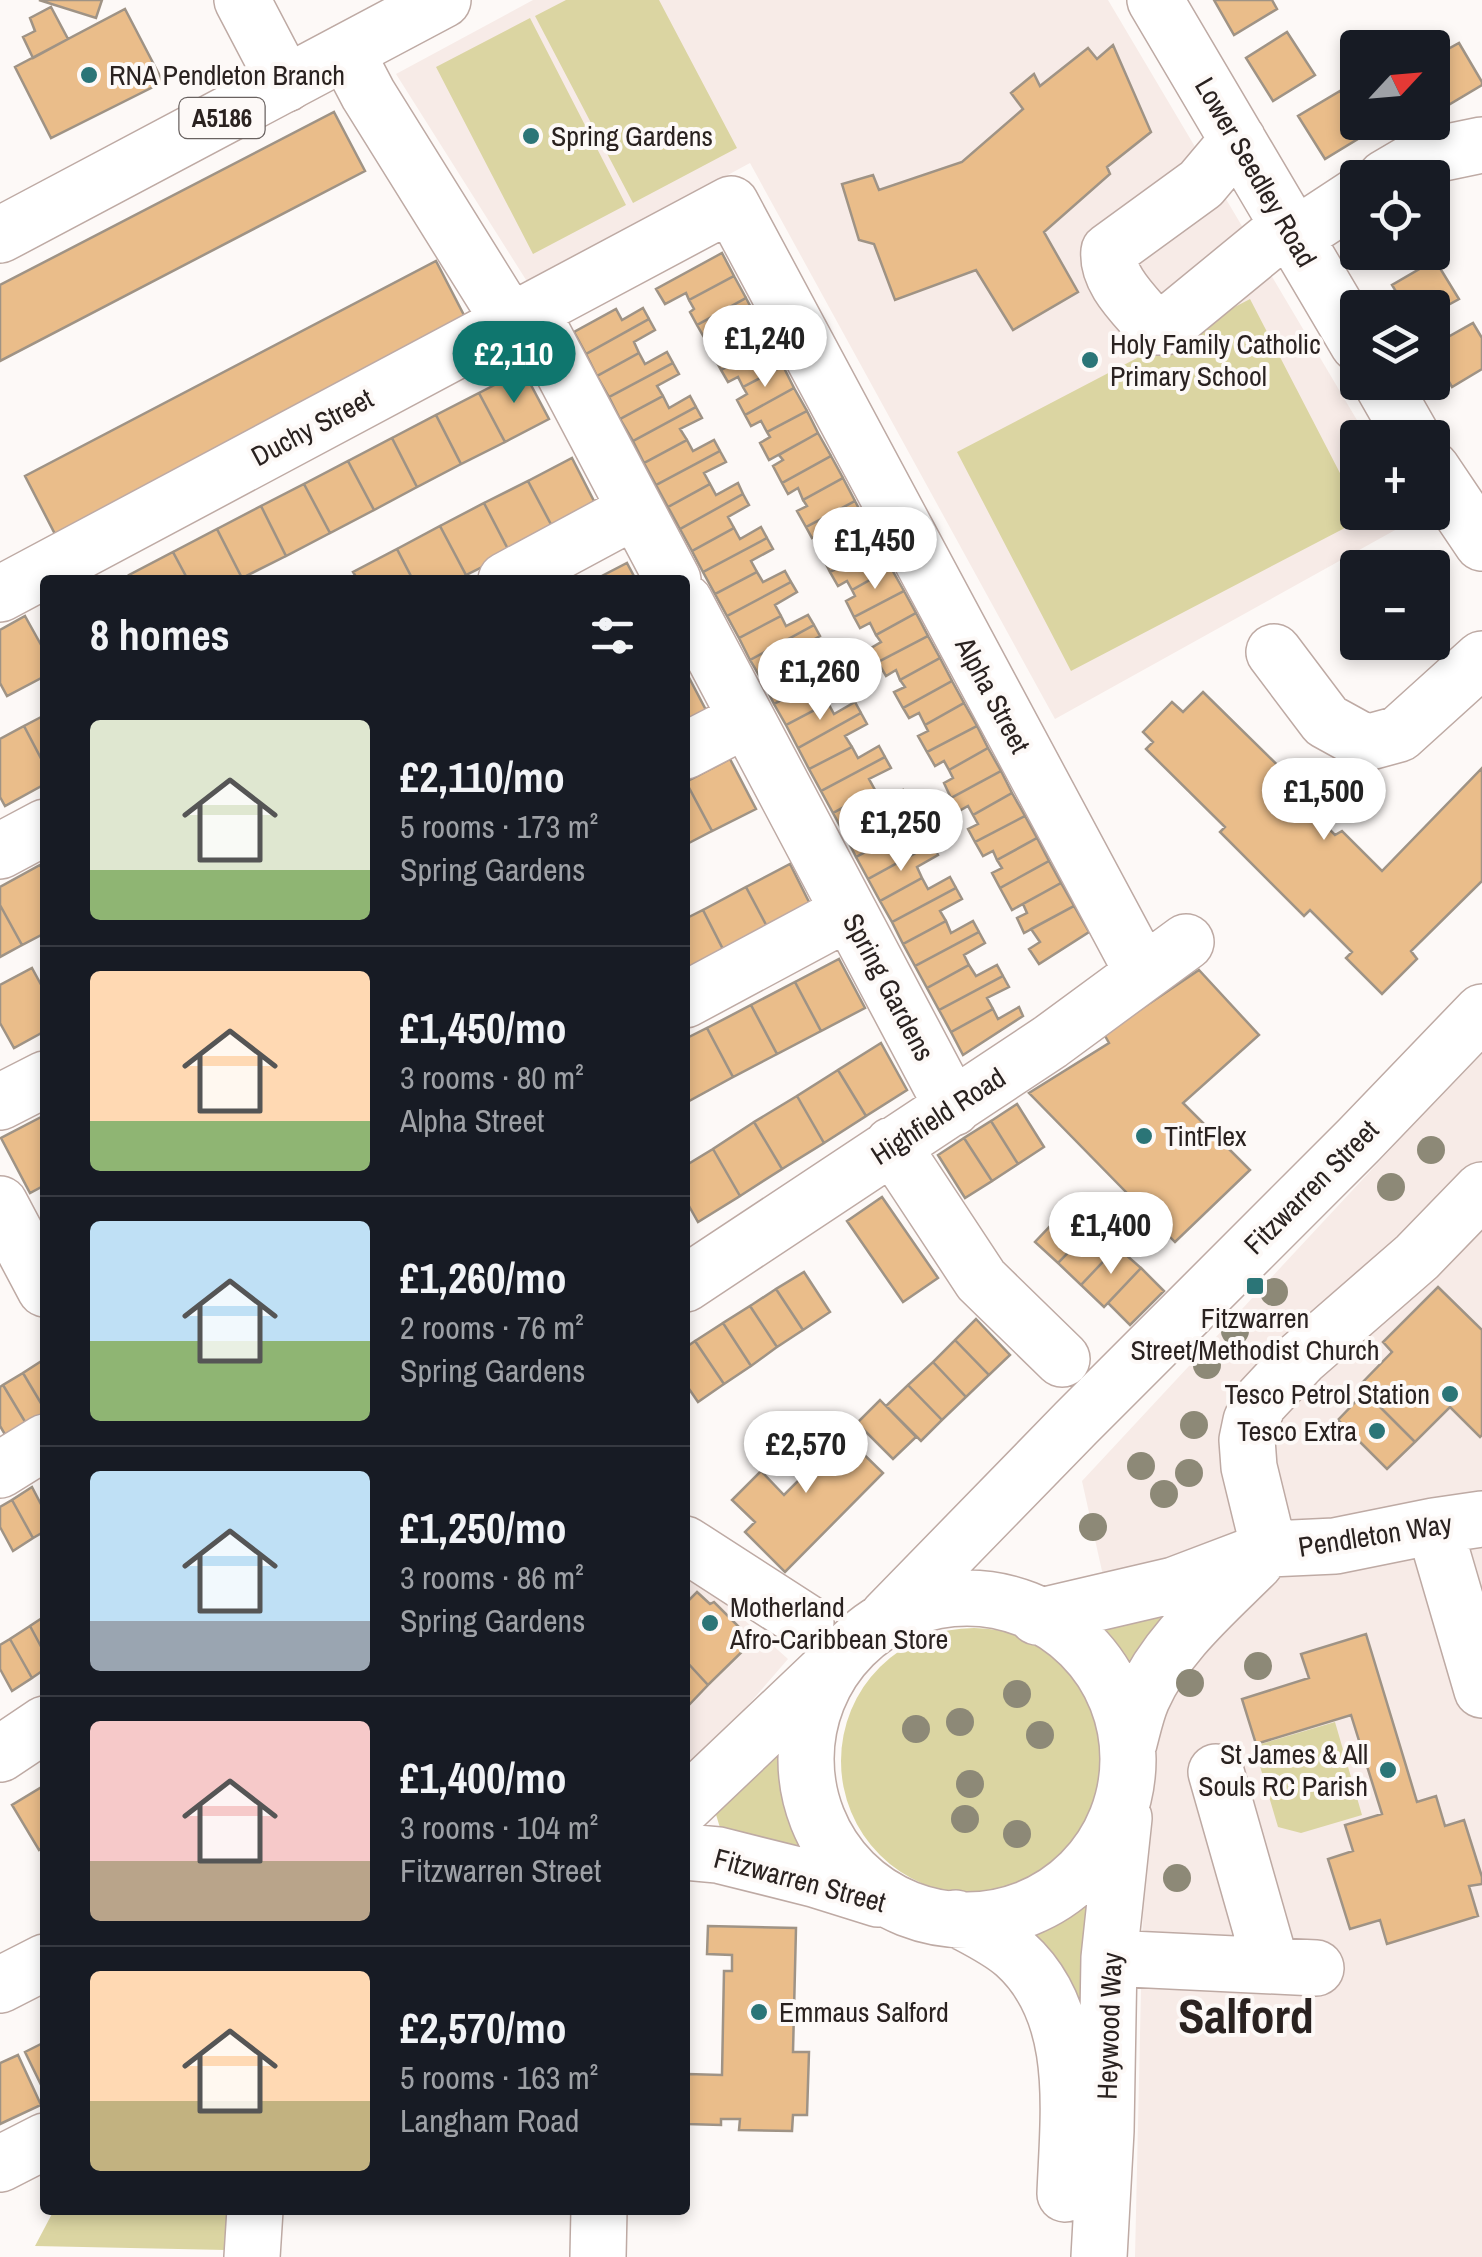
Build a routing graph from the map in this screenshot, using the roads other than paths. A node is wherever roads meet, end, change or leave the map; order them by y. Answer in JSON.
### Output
{"nodes":[{"id":1,"x":242,"y":0,"type":"edge"},
{"id":2,"x":443,"y":0,"type":"edge"},
{"id":3,"x":1156,"y":0,"type":"edge"},
{"id":4,"x":357,"y":73,"type":"junction"},
{"id":5,"x":286,"y":84,"type":"junction"},
{"id":6,"x":1238,"y":140,"type":"junction"},
{"id":7,"x":1482,"y":144,"type":"edge"},
{"id":8,"x":1416,"y":160,"type":"edge"},
{"id":9,"x":731,"y":204,"type":"joint"},
{"id":10,"x":1340,"y":205,"type":"edge"},
{"id":11,"x":1291,"y":231,"type":"junction"},
{"id":12,"x":0,"y":236,"type":"edge"},
{"id":13,"x":1340,"y":314,"type":"edge"},
{"id":14,"x":520,"y":316,"type":"junction"},
{"id":15,"x":1450,"y":496,"type":"edge"},
{"id":16,"x":636,"y":510,"type":"junction"},
{"id":17,"x":1482,"y":543,"type":"edge"},
{"id":18,"x":55,"y":575,"type":"edge"},
{"id":19,"x":515,"y":575,"type":"edge"},
{"id":20,"x":670,"y":575,"type":"edge"},
{"id":21,"x":690,"y":612,"type":"edge"},
{"id":22,"x":1274,"y":652,"type":"dead end"},
{"id":23,"x":1482,"y":659,"type":"edge"},
{"id":24,"x":747,"y":720,"type":"junction"},
{"id":25,"x":690,"y":748,"type":"edge"},
{"id":26,"x":40,"y":830,"type":"edge"},
{"id":27,"x":0,"y":850,"type":"edge"},
{"id":28,"x":850,"y":912,"type":"junction"},
{"id":29,"x":1165,"y":958,"type":"joint"},
{"id":30,"x":690,"y":997,"type":"edge"},
{"id":31,"x":1482,"y":1012,"type":"edge"},
{"id":32,"x":40,"y":1082,"type":"edge"},
{"id":33,"x":0,"y":1102,"type":"edge"},
{"id":34,"x":953,"y":1108,"type":"junction"},
{"id":35,"x":892,"y":1145,"type":"junction"},
{"id":36,"x":1477,"y":1204,"type":"edge"},
{"id":37,"x":4,"y":1224,"type":"edge"},
{"id":38,"x":40,"y":1281,"type":"edge"},
{"id":39,"x":690,"y":1281,"type":"edge"},
{"id":40,"x":1062,"y":1359,"type":"dead end"},
{"id":41,"x":40,"y":1445,"type":"edge"},
{"id":42,"x":0,"y":1470,"type":"edge"},
{"id":43,"x":1012,"y":1490,"type":"junction"},
{"id":44,"x":1458,"y":1522,"type":"edge"},
{"id":45,"x":690,"y":1548,"type":"edge"},
{"id":46,"x":1268,"y":1550,"type":"junction"},
{"id":47,"x":1026,"y":1612,"type":"junction"},
{"id":48,"x":881,"y":1623,"type":"junction"},
{"id":49,"x":821,"y":1642,"type":"junction"},
{"id":50,"x":1482,"y":1690,"type":"edge"},
{"id":51,"x":40,"y":1727,"type":"edge"},
{"id":52,"x":0,"y":1754,"type":"edge"},
{"id":53,"x":1127,"y":1769,"type":"junction"},
{"id":54,"x":1216,"y":1772,"type":"dead end"},
{"id":55,"x":690,"y":1799,"type":"edge"},
{"id":56,"x":690,"y":1852,"type":"edge"},
{"id":57,"x":936,"y":1914,"type":"junction"},
{"id":58,"x":1110,"y":1958,"type":"junction"},
{"id":59,"x":40,"y":1965,"type":"edge"},
{"id":60,"x":0,"y":1985,"type":"edge"},
{"id":61,"x":40,"y":2144,"type":"edge"},
{"id":62,"x":0,"y":2164,"type":"edge"},
{"id":63,"x":255,"y":2215,"type":"edge"},
{"id":64,"x":600,"y":2215,"type":"edge"},
{"id":65,"x":252,"y":2257,"type":"edge"},
{"id":66,"x":598,"y":2257,"type":"edge"},
{"id":67,"x":1063,"y":2257,"type":"edge"},
{"id":68,"x":1099,"y":2257,"type":"edge"}],
"edges":[{"from":1,"to":5,"type":"street"},
{"from":2,"to":4,"type":"street","number":"A5186"},
{"from":3,"to":6,"type":"street","name":"Lower Seedley Road"},
{"from":4,"to":5,"type":"street","number":"A5186"},
{"from":4,"to":14,"type":"street"},
{"from":5,"to":12,"type":"street","number":"A5186"},
{"from":6,"to":11,"type":"street","name":"Lower Seedley Road"},
{"from":6,"to":11,"type":"street"},
{"from":7,"to":8,"type":"street"},
{"from":9,"to":14,"type":"street","name":"Duchy Street"},
{"from":9,"to":29,"type":"street","name":"Alpha Street"},
{"from":10,"to":11,"type":"street"},
{"from":11,"to":13,"type":"street","name":"Lower Seedley Road"},
{"from":14,"to":16,"type":"street"},
{"from":14,"to":18,"type":"street","name":"Duchy Street"},
{"from":15,"to":17,"type":"street"},
{"from":16,"to":19,"type":"street"},
{"from":16,"to":20,"type":"street"},
{"from":21,"to":24,"type":"street","name":"Spring Gardens"},
{"from":22,"to":23,"type":"street"},
{"from":24,"to":25,"type":"street"},
{"from":24,"to":28,"type":"street","name":"Spring Gardens"},
{"from":26,"to":27,"type":"street"},
{"from":28,"to":30,"type":"street"},
{"from":28,"to":34,"type":"street","name":"Spring Gardens"},
{"from":29,"to":34,"type":"street","name":"Highfield Road"},
{"from":31,"to":43,"type":"street","name":"Fitzwarren Street"},
{"from":32,"to":33,"type":"street"},
{"from":34,"to":35,"type":"street","name":"Highfield Road"},
{"from":35,"to":39,"type":"street","name":"Highfield Road"},
{"from":35,"to":40,"type":"street"},
{"from":36,"to":46,"type":"street"},
{"from":37,"to":38,"type":"street"},
{"from":41,"to":42,"type":"street"},
{"from":43,"to":47,"type":"street","name":"Fitzwarren Street"},
{"from":43,"to":48,"type":"street","name":"Fitzwarren Street"},
{"from":44,"to":46,"type":"street","name":"Pendleton Way"},
{"from":44,"to":50,"type":"street"},
{"from":45,"to":49,"type":"street"},
{"from":46,"to":47,"type":"street","name":"Pendleton Way"},
{"from":46,"to":53,"type":"street"},
{"from":47,"to":48,"type":"street"},
{"from":47,"to":53,"type":"street"},
{"from":48,"to":49,"type":"street"},
{"from":49,"to":55,"type":"street"},
{"from":49,"to":57,"type":"street"},
{"from":51,"to":52,"type":"street"},
{"from":53,"to":57,"type":"street"},
{"from":53,"to":58,"type":"street","name":"Heywood Way"},
{"from":54,"to":58,"type":"street"},
{"from":56,"to":57,"type":"street","name":"Fitzwarren Street"},
{"from":57,"to":67,"type":"street","name":"Heywood Way"},
{"from":58,"to":68,"type":"street","name":"Heywood Way"},
{"from":59,"to":60,"type":"street"},
{"from":61,"to":62,"type":"street"},
{"from":63,"to":65,"type":"street"},
{"from":64,"to":66,"type":"street"}]}
